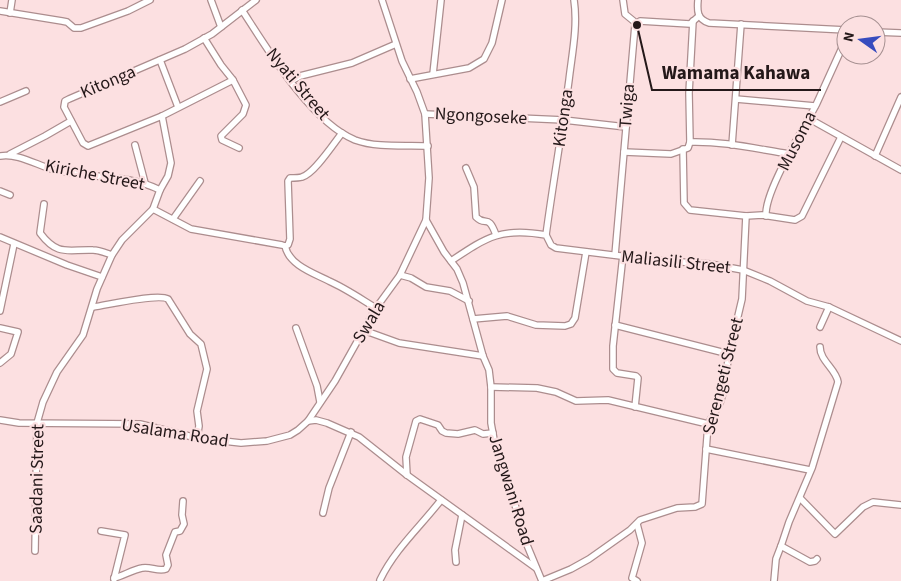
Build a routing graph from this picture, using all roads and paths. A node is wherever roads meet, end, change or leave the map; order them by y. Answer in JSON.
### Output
{"nodes":[{"id":1,"x":12,"y":0,"type":"edge"},
{"id":2,"x":150,"y":0,"type":"edge"},
{"id":3,"x":211,"y":0,"type":"edge"},
{"id":4,"x":256,"y":0,"type":"edge"},
{"id":5,"x":382,"y":0,"type":"edge"},
{"id":6,"x":441,"y":0,"type":"edge"},
{"id":7,"x":502,"y":0,"type":"edge"},
{"id":8,"x":574,"y":0,"type":"edge"},
{"id":9,"x":623,"y":0,"type":"edge"},
{"id":10,"x":698,"y":3,"type":"edge"},
{"id":11,"x":242,"y":10,"type":"junction"},
{"id":12,"x":0,"y":11,"type":"edge"},
{"id":13,"x":10,"y":12,"type":"junction"},
{"id":14,"x":699,"y":16,"type":"junction"},
{"id":15,"x":693,"y":21,"type":"junction"},
{"id":16,"x":636,"y":23,"type":"junction"},
{"id":17,"x":741,"y":24,"type":"junction"},
{"id":18,"x":221,"y":27,"type":"junction"},
{"id":19,"x":836,"y":29,"type":"edge"},
{"id":20,"x":886,"y":32,"type":"edge"},
{"id":21,"x":901,"y":33,"type":"edge"},
{"id":22,"x":204,"y":38,"type":"junction"},
{"id":23,"x":396,"y":44,"type":"junction"},
{"id":24,"x":160,"y":60,"type":"junction"},
{"id":25,"x":836,"y":61,"type":"edge"},
{"id":26,"x":433,"y":74,"type":"junction"},
{"id":27,"x":410,"y":79,"type":"junction"},
{"id":28,"x":233,"y":80,"type":"junction"},
{"id":29,"x":291,"y":81,"type":"junction"},
{"id":30,"x":26,"y":91,"type":"dead end"},
{"id":31,"x":901,"y":97,"type":"edge"},
{"id":32,"x":736,"y":99,"type":"junction"},
{"id":33,"x":0,"y":102,"type":"edge"},
{"id":34,"x":815,"y":106,"type":"junction"},
{"id":35,"x":178,"y":107,"type":"junction"},
{"id":36,"x":425,"y":114,"type":"junction"},
{"id":37,"x":162,"y":116,"type":"junction"},
{"id":38,"x":808,"y":118,"type":"junction"},
{"id":39,"x":71,"y":120,"type":"junction"},
{"id":40,"x":564,"y":120,"type":"junction"},
{"id":41,"x":626,"y":127,"type":"junction"},
{"id":42,"x":342,"y":133,"type":"junction"},
{"id":43,"x":841,"y":137,"type":"junction"},
{"id":44,"x":690,"y":142,"type":"junction"},
{"id":45,"x":135,"y":144,"type":"dead end"},
{"id":46,"x":732,"y":145,"type":"junction"},
{"id":47,"x":428,"y":146,"type":"junction"},
{"id":48,"x":238,"y":148,"type":"dead end"},
{"id":49,"x":683,"y":149,"type":"junction"},
{"id":50,"x":624,"y":152,"type":"junction"},
{"id":51,"x":10,"y":154,"type":"junction"},
{"id":52,"x":790,"y":154,"type":"junction"},
{"id":53,"x":0,"y":156,"type":"edge"},
{"id":54,"x":875,"y":156,"type":"junction"},
{"id":55,"x":466,"y":168,"type":"dead end"},
{"id":56,"x":901,"y":170,"type":"edge"},
{"id":57,"x":200,"y":181,"type":"dead end"},
{"id":58,"x":145,"y":183,"type":"junction"},
{"id":59,"x":160,"y":190,"type":"junction"},
{"id":60,"x":0,"y":191,"type":"edge"},
{"id":61,"x":10,"y":195,"type":"dead end"},
{"id":62,"x":44,"y":204,"type":"dead end"},
{"id":63,"x":153,"y":209,"type":"junction"},
{"id":64,"x":746,"y":216,"type":"junction"},
{"id":65,"x":766,"y":216,"type":"junction"},
{"id":66,"x":173,"y":219,"type":"junction"},
{"id":67,"x":426,"y":220,"type":"junction"},
{"id":68,"x":496,"y":235,"type":"junction"},
{"id":69,"x":546,"y":235,"type":"junction"},
{"id":70,"x":0,"y":237,"type":"edge"},
{"id":71,"x":14,"y":244,"type":"junction"},
{"id":72,"x":285,"y":250,"type":"junction"},
{"id":73,"x":586,"y":252,"type":"junction"},
{"id":74,"x":112,"y":255,"type":"junction"},
{"id":75,"x":615,"y":255,"type":"junction"},
{"id":76,"x":624,"y":256,"type":"junction"},
{"id":77,"x":283,"y":261,"type":"dead end"},
{"id":78,"x":451,"y":261,"type":"junction"},
{"id":79,"x":744,"y":270,"type":"junction"},
{"id":80,"x":400,"y":275,"type":"junction"},
{"id":81,"x":102,"y":277,"type":"junction"},
{"id":82,"x":468,"y":301,"type":"junction"},
{"id":83,"x":93,"y":307,"type":"junction"},
{"id":84,"x":376,"y":308,"type":"junction"},
{"id":85,"x":829,"y":308,"type":"junction"},
{"id":86,"x":0,"y":311,"type":"edge"},
{"id":87,"x":473,"y":319,"type":"junction"},
{"id":88,"x":615,"y":325,"type":"junction"},
{"id":89,"x":820,"y":327,"type":"dead end"},
{"id":90,"x":0,"y":328,"type":"edge"},
{"id":91,"x":296,"y":328,"type":"dead end"},
{"id":92,"x":362,"y":330,"type":"junction"},
{"id":93,"x":901,"y":341,"type":"edge"},
{"id":94,"x":820,"y":347,"type":"dead end"},
{"id":95,"x":729,"y":354,"type":"junction"},
{"id":96,"x":483,"y":356,"type":"junction"},
{"id":97,"x":0,"y":363,"type":"edge"},
{"id":98,"x":491,"y":386,"type":"junction"},
{"id":99,"x":320,"y":402,"type":"junction"},
{"id":100,"x":635,"y":407,"type":"junction"},
{"id":101,"x":0,"y":420,"type":"edge"},
{"id":102,"x":308,"y":421,"type":"junction"},
{"id":103,"x":37,"y":423,"type":"junction"},
{"id":104,"x":708,"y":424,"type":"junction"},
{"id":105,"x":351,"y":432,"type":"junction"},
{"id":106,"x":493,"y":433,"type":"junction"},
{"id":107,"x":197,"y":438,"type":"junction"},
{"id":108,"x":706,"y":449,"type":"junction"},
{"id":109,"x":810,"y":470,"type":"junction"},
{"id":110,"x":407,"y":476,"type":"junction"},
{"id":111,"x":800,"y":498,"type":"junction"},
{"id":112,"x":441,"y":500,"type":"junction"},
{"id":113,"x":183,"y":501,"type":"dead end"},
{"id":114,"x":901,"y":505,"type":"edge"},
{"id":115,"x":323,"y":513,"type":"dead end"},
{"id":116,"x":462,"y":515,"type":"junction"},
{"id":117,"x":637,"y":524,"type":"junction"},
{"id":118,"x":101,"y":531,"type":"dead end"},
{"id":119,"x":781,"y":546,"type":"junction"},
{"id":120,"x":35,"y":551,"type":"dead end"},
{"id":121,"x":817,"y":559,"type":"dead end"},
{"id":122,"x":456,"y":562,"type":"dead end"},
{"id":123,"x":538,"y":569,"type":"junction"},
{"id":124,"x":113,"y":580,"type":"edge"},
{"id":125,"x":380,"y":580,"type":"edge"},
{"id":126,"x":542,"y":581,"type":"edge"},
{"id":127,"x":637,"y":581,"type":"edge"},
{"id":128,"x":774,"y":581,"type":"edge"}],
"edges":[{"from":1,"to":13,"type":"street"},
{"from":2,"to":13,"type":"street"},
{"from":3,"to":18,"type":"street"},
{"from":4,"to":11,"type":"street","name":"Kitonga"},
{"from":5,"to":23,"type":"street"},
{"from":6,"to":26,"type":"street"},
{"from":7,"to":26,"type":"street"},
{"from":8,"to":40,"type":"street","name":"Kitonga"},
{"from":9,"to":16,"type":"street"},
{"from":10,"to":14,"type":"street"},
{"from":11,"to":18,"type":"street","name":"Kitonga"},
{"from":11,"to":29,"type":"street","name":"Nyati Street"},
{"from":12,"to":13,"type":"street"},
{"from":14,"to":15,"type":"street"},
{"from":14,"to":17,"type":"street"},
{"from":15,"to":16,"type":"street"},
{"from":15,"to":44,"type":"street"},
{"from":16,"to":41,"type":"street","name":"Twiga"},
{"from":17,"to":19,"type":"street"},
{"from":17,"to":32,"type":"street"},
{"from":18,"to":22,"type":"street","name":"Kitonga"},
{"from":20,"to":21,"type":"street"},
{"from":22,"to":24,"type":"street","name":"Kitonga"},
{"from":22,"to":28,"type":"street"},
{"from":23,"to":27,"type":"street"},
{"from":23,"to":29,"type":"street"},
{"from":24,"to":35,"type":"street"},
{"from":24,"to":39,"type":"street","name":"Kitonga"},
{"from":25,"to":34,"type":"street","name":"Musoma"},
{"from":26,"to":27,"type":"street"},
{"from":27,"to":36,"type":"street"},
{"from":28,"to":35,"type":"street","name":"Kitonga"},
{"from":28,"to":48,"type":"street"},
{"from":29,"to":42,"type":"street","name":"Nyati Street"},
{"from":30,"to":33,"type":"street"},
{"from":31,"to":54,"type":"street"},
{"from":32,"to":34,"type":"street"},
{"from":32,"to":46,"type":"street"},
{"from":34,"to":38,"type":"street","name":"Musoma"},
{"from":35,"to":37,"type":"street","name":"Kitonga"},
{"from":36,"to":40,"type":"street","name":"Ngongoseke"},
{"from":36,"to":47,"type":"street"},
{"from":37,"to":39,"type":"street","name":"Kitonga"},
{"from":37,"to":59,"type":"street","name":"Saadani Street"},
{"from":38,"to":43,"type":"street"},
{"from":38,"to":52,"type":"street","name":"Musoma"},
{"from":39,"to":51,"type":"street"},
{"from":40,"to":41,"type":"street","name":"Ngongoseke"},
{"from":40,"to":69,"type":"street","name":"Kitonga"},
{"from":41,"to":50,"type":"street","name":"Twiga"},
{"from":42,"to":47,"type":"street","name":"Nyati Street"},
{"from":42,"to":72,"type":"street"},
{"from":43,"to":54,"type":"street"},
{"from":43,"to":65,"type":"street"},
{"from":44,"to":46,"type":"street"},
{"from":44,"to":49,"type":"street"},
{"from":45,"to":58,"type":"street"},
{"from":46,"to":52,"type":"street"},
{"from":47,"to":67,"type":"street"},
{"from":49,"to":50,"type":"street"},
{"from":49,"to":64,"type":"street"},
{"from":50,"to":75,"type":"street","name":"Twiga"},
{"from":51,"to":53,"type":"street"},
{"from":51,"to":58,"type":"street","name":"Kiriche Street"},
{"from":52,"to":65,"type":"street","name":"Musoma"},
{"from":54,"to":56,"type":"street"},
{"from":55,"to":68,"type":"street"},
{"from":57,"to":66,"type":"street"},
{"from":58,"to":59,"type":"street","name":"Kiriche Street"},
{"from":59,"to":63,"type":"street","name":"Saadani Street"},
{"from":60,"to":61,"type":"street"},
{"from":62,"to":74,"type":"street"},
{"from":63,"to":66,"type":"street"},
{"from":63,"to":74,"type":"street","name":"Saadani Street"},
{"from":64,"to":65,"type":"street"},
{"from":64,"to":79,"type":"street","name":"Serengeti Street"},
{"from":66,"to":72,"type":"street"},
{"from":67,"to":78,"type":"street","name":"Jangwani Road"},
{"from":67,"to":80,"type":"street","name":"Swala"},
{"from":68,"to":69,"type":"street"},
{"from":68,"to":78,"type":"street"},
{"from":69,"to":73,"type":"street","name":"Maliasili Street"},
{"from":70,"to":71,"type":"street"},
{"from":71,"to":81,"type":"street"},
{"from":71,"to":86,"type":"street"},
{"from":72,"to":77,"type":"street"},
{"from":72,"to":84,"type":"street"},
{"from":73,"to":75,"type":"street","name":"Maliasili Street"},
{"from":73,"to":87,"type":"street"},
{"from":74,"to":81,"type":"street","name":"Saadani Street"},
{"from":75,"to":76,"type":"street","name":"Maliasili Street"},
{"from":76,"to":79,"type":"street","name":"Maliasili Street"},
{"from":76,"to":88,"type":"street"},
{"from":78,"to":82,"type":"street","name":"Jangwani Road"},
{"from":79,"to":85,"type":"street","name":"Maliasili Street"},
{"from":79,"to":95,"type":"street","name":"Serengeti Street"},
{"from":80,"to":82,"type":"street"},
{"from":80,"to":84,"type":"street","name":"Swala"},
{"from":81,"to":83,"type":"street","name":"Saadani Street"},
{"from":82,"to":87,"type":"street","name":"Jangwani Road"},
{"from":83,"to":103,"type":"street","name":"Saadani Street"},
{"from":83,"to":107,"type":"street"},
{"from":84,"to":92,"type":"street","name":"Swala"},
{"from":85,"to":89,"type":"street"},
{"from":85,"to":93,"type":"street","name":"Maliasili Street"},
{"from":87,"to":96,"type":"street","name":"Jangwani Road"},
{"from":88,"to":95,"type":"street"},
{"from":88,"to":100,"type":"street"},
{"from":90,"to":97,"type":"street"},
{"from":91,"to":99,"type":"street"},
{"from":92,"to":96,"type":"street"},
{"from":92,"to":99,"type":"street","name":"Swala"},
{"from":94,"to":109,"type":"street"},
{"from":95,"to":104,"type":"street","name":"Serengeti Street"},
{"from":96,"to":98,"type":"street","name":"Jangwani Road"},
{"from":98,"to":100,"type":"street"},
{"from":98,"to":106,"type":"street","name":"Jangwani Road"},
{"from":99,"to":102,"type":"street","name":"Swala"},
{"from":100,"to":104,"type":"street"},
{"from":101,"to":103,"type":"street","name":"Usalama Road"},
{"from":102,"to":105,"type":"street"},
{"from":102,"to":107,"type":"street","name":"Usalama Road"},
{"from":103,"to":107,"type":"street","name":"Usalama Road"},
{"from":103,"to":120,"type":"street","name":"Saadani Street"},
{"from":104,"to":108,"type":"street","name":"Serengeti Street"},
{"from":105,"to":110,"type":"street"},
{"from":105,"to":115,"type":"street"},
{"from":106,"to":110,"type":"street"},
{"from":106,"to":123,"type":"street","name":"Jangwani Road"},
{"from":108,"to":109,"type":"street"},
{"from":108,"to":117,"type":"street","name":"Serengeti Street"},
{"from":109,"to":111,"type":"street"},
{"from":110,"to":112,"type":"street"},
{"from":111,"to":114,"type":"street"},
{"from":111,"to":119,"type":"street"},
{"from":112,"to":116,"type":"street"},
{"from":112,"to":125,"type":"street"},
{"from":113,"to":124,"type":"street"},
{"from":116,"to":122,"type":"street"},
{"from":116,"to":123,"type":"street"},
{"from":117,"to":126,"type":"street","name":"Serengeti Street"},
{"from":117,"to":127,"type":"street"},
{"from":118,"to":124,"type":"street"},
{"from":119,"to":121,"type":"street"},
{"from":119,"to":128,"type":"street"},
{"from":123,"to":126,"type":"street","name":"Jangwani Road"}]}
